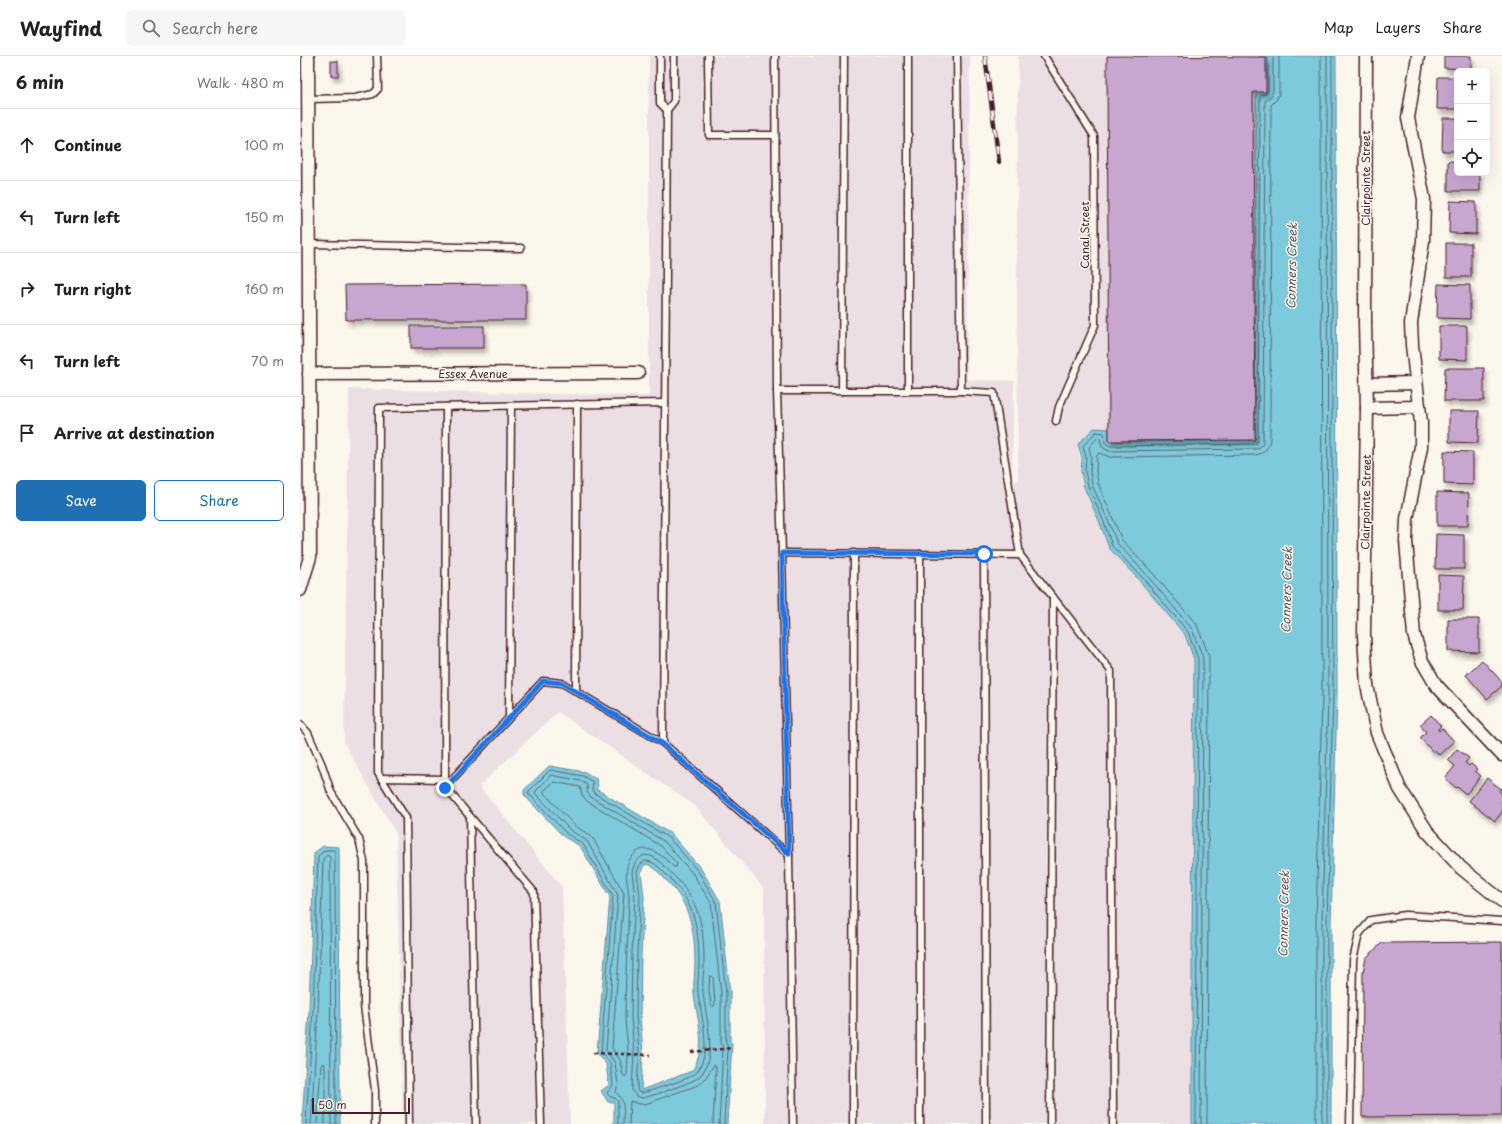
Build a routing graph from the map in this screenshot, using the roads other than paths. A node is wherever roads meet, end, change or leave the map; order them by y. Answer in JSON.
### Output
{"nodes":[{"id":1,"x":308,"y":56,"type":"edge"},
{"id":2,"x":377,"y":56,"type":"edge"},
{"id":3,"x":660,"y":56,"type":"edge"},
{"id":4,"x":674,"y":56,"type":"edge"},
{"id":5,"x":708,"y":56,"type":"edge"},
{"id":6,"x":775,"y":56,"type":"edge"},
{"id":7,"x":844,"y":56,"type":"edge"},
{"id":8,"x":908,"y":56,"type":"edge"},
{"id":9,"x":957,"y":56,"type":"edge"},
{"id":10,"x":1044,"y":56,"type":"edge"},
{"id":11,"x":1366,"y":56,"type":"edge"},
{"id":12,"x":1418,"y":56,"type":"edge"},
{"id":13,"x":309,"y":99,"type":"junction"},
{"id":14,"x":667,"y":110,"type":"junction"},
{"id":15,"x":775,"y":135,"type":"junction"},
{"id":16,"x":309,"y":244,"type":"junction"},
{"id":17,"x":521,"y":248,"type":"dead end"},
{"id":18,"x":638,"y":373,"type":"dead end"},
{"id":19,"x":309,"y":374,"type":"junction"},
{"id":20,"x":1416,"y":383,"type":"junction"},
{"id":21,"x":1366,"y":384,"type":"junction"},
{"id":22,"x":777,"y":391,"type":"junction"},
{"id":23,"x":842,"y":391,"type":"junction"},
{"id":24,"x":908,"y":391,"type":"junction"},
{"id":25,"x":961,"y":392,"type":"junction"},
{"id":26,"x":665,"y":403,"type":"junction"},
{"id":27,"x":577,"y":404,"type":"junction"},
{"id":28,"x":511,"y":406,"type":"junction"},
{"id":29,"x":446,"y":407,"type":"junction"},
{"id":30,"x":1418,"y":407,"type":"junction"},
{"id":31,"x":1367,"y":408,"type":"junction"},
{"id":32,"x":1056,"y":421,"type":"dead end"},
{"id":33,"x":782,"y":553,"type":"junction"},
{"id":34,"x":854,"y":554,"type":"junction"},
{"id":35,"x":920,"y":554,"type":"junction"},
{"id":36,"x":984,"y":554,"type":"junction"},
{"id":37,"x":1020,"y":555,"type":"junction"},
{"id":38,"x":300,"y":590,"type":"edge"},
{"id":39,"x":1053,"y":597,"type":"junction"},
{"id":40,"x":576,"y":691,"type":"junction"},
{"id":41,"x":509,"y":716,"type":"junction"},
{"id":42,"x":300,"y":724,"type":"edge"},
{"id":43,"x":663,"y":744,"type":"junction"},
{"id":44,"x":1502,"y":755,"type":"edge"},
{"id":45,"x":381,"y":778,"type":"junction"},
{"id":46,"x":446,"y":779,"type":"junction"},
{"id":47,"x":445,"y":788,"type":"junction"},
{"id":48,"x":470,"y":817,"type":"junction"},
{"id":49,"x":789,"y":854,"type":"junction"},
{"id":50,"x":1502,"y":901,"type":"edge"},
{"id":51,"x":1502,"y":921,"type":"edge"},
{"id":52,"x":375,"y":1124,"type":"edge"},
{"id":53,"x":409,"y":1124,"type":"edge"},
{"id":54,"x":476,"y":1124,"type":"edge"},
{"id":55,"x":541,"y":1124,"type":"edge"},
{"id":56,"x":793,"y":1124,"type":"edge"},
{"id":57,"x":853,"y":1124,"type":"edge"},
{"id":58,"x":920,"y":1124,"type":"edge"},
{"id":59,"x":986,"y":1124,"type":"edge"},
{"id":60,"x":1050,"y":1124,"type":"edge"},
{"id":61,"x":1114,"y":1124,"type":"edge"},
{"id":62,"x":1350,"y":1124,"type":"edge"}],
"edges":[{"from":1,"to":13,"type":"street"},
{"from":2,"to":13,"type":"lane"},
{"from":3,"to":14,"type":"lane"},
{"from":4,"to":14,"type":"lane"},
{"from":5,"to":15,"type":"lane"},
{"from":6,"to":15,"type":"lane"},
{"from":7,"to":23,"type":"lane"},
{"from":8,"to":24,"type":"lane"},
{"from":9,"to":25,"type":"lane"},
{"from":10,"to":32,"type":"lane","name":"Canal Street"},
{"from":11,"to":21,"type":"street","name":"Clairpointe Street"},
{"from":12,"to":20,"type":"street"},
{"from":13,"to":16,"type":"street"},
{"from":14,"to":26,"type":"lane"},
{"from":15,"to":22,"type":"lane"},
{"from":16,"to":17,"type":"lane"},
{"from":16,"to":19,"type":"street"},
{"from":18,"to":19,"type":"street","name":"Essex Avenue"},
{"from":19,"to":38,"type":"street"},
{"from":20,"to":21,"type":"street"},
{"from":20,"to":30,"type":"street"},
{"from":21,"to":31,"type":"street","name":"Clairpointe Street"},
{"from":22,"to":23,"type":"lane"},
{"from":22,"to":33,"type":"lane"},
{"from":23,"to":24,"type":"lane"},
{"from":24,"to":25,"type":"lane"},
{"from":25,"to":37,"type":"lane"},
{"from":26,"to":27,"type":"lane"},
{"from":26,"to":43,"type":"lane"},
{"from":27,"to":28,"type":"lane"},
{"from":27,"to":40,"type":"lane"},
{"from":28,"to":29,"type":"lane"},
{"from":28,"to":41,"type":"lane"},
{"from":29,"to":45,"type":"lane"},
{"from":29,"to":46,"type":"lane"},
{"from":30,"to":31,"type":"street"},
{"from":30,"to":44,"type":"street"},
{"from":31,"to":50,"type":"street","name":"Clairpointe Street"},
{"from":33,"to":34,"type":"lane"},
{"from":33,"to":49,"type":"lane"},
{"from":34,"to":35,"type":"lane"},
{"from":34,"to":57,"type":"lane"},
{"from":35,"to":36,"type":"lane"},
{"from":35,"to":58,"type":"lane"},
{"from":36,"to":37,"type":"lane"},
{"from":36,"to":59,"type":"lane"},
{"from":37,"to":39,"type":"lane"},
{"from":39,"to":60,"type":"lane"},
{"from":39,"to":61,"type":"lane"},
{"from":40,"to":41,"type":"lane"},
{"from":40,"to":43,"type":"lane"},
{"from":41,"to":47,"type":"lane"},
{"from":42,"to":52,"type":"lane"},
{"from":43,"to":49,"type":"lane"},
{"from":45,"to":46,"type":"lane"},
{"from":45,"to":53,"type":"lane"},
{"from":46,"to":47,"type":"lane"},
{"from":47,"to":48,"type":"lane"},
{"from":48,"to":54,"type":"lane"},
{"from":48,"to":55,"type":"lane"},
{"from":49,"to":56,"type":"lane"},
{"from":51,"to":62,"type":"lane"}]}
